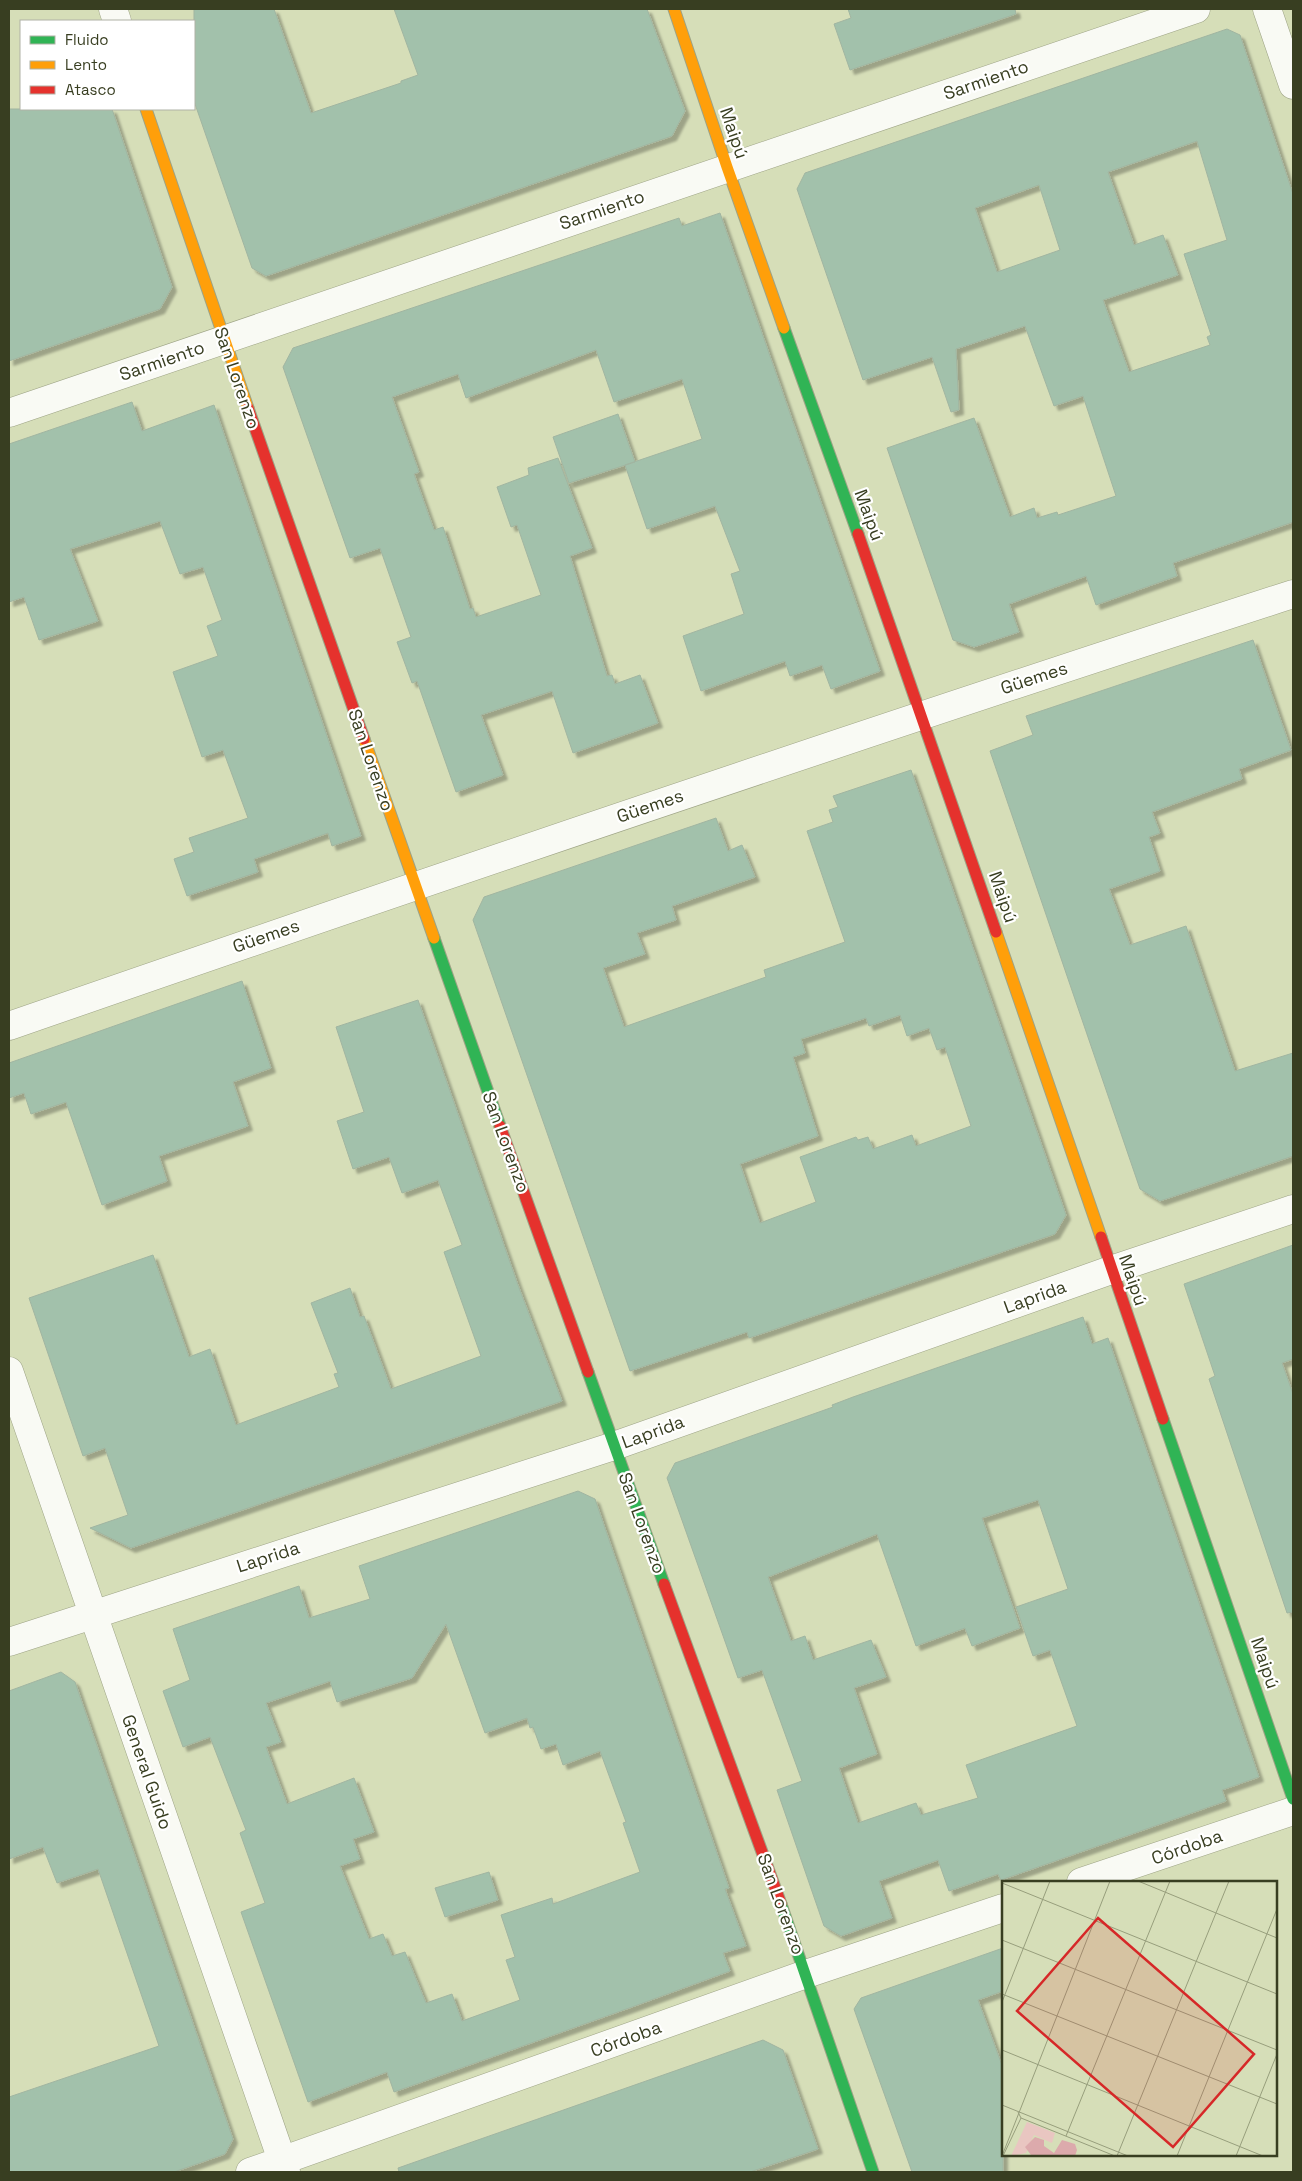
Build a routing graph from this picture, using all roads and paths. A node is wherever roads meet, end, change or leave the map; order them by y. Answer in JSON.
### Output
{"nodes":[{"id":1,"x":674,"y":9,"type":"edge"},
{"id":2,"x":1196,"y":9,"type":"edge"},
{"id":3,"x":1268,"y":9,"type":"edge"},
{"id":4,"x":1293,"y":85,"type":"edge"},
{"id":5,"x":146,"y":110,"type":"edge"},
{"id":6,"x":727,"y":167,"type":"junction"},
{"id":7,"x":224,"y":340,"type":"junction"},
{"id":8,"x":9,"y":413,"type":"edge"},
{"id":9,"x":1293,"y":594,"type":"edge"},
{"id":10,"x":922,"y":715,"type":"junction"},
{"id":11,"x":415,"y":885,"type":"junction"},
{"id":12,"x":9,"y":1026,"type":"edge"},
{"id":13,"x":1293,"y":1209,"type":"edge"},
{"id":14,"x":1111,"y":1270,"type":"junction"},
{"id":15,"x":9,"y":1371,"type":"edge"},
{"id":16,"x":614,"y":1446,"type":"junction"},
{"id":17,"x":92,"y":1614,"type":"junction"},
{"id":18,"x":9,"y":1642,"type":"edge"},
{"id":19,"x":1293,"y":1798,"type":"edge"},
{"id":20,"x":1293,"y":1811,"type":"edge"},
{"id":21,"x":1084,"y":1881,"type":"edge"},
{"id":22,"x":1002,"y":1908,"type":"edge"},
{"id":23,"x":806,"y":1974,"type":"junction"},
{"id":24,"x":284,"y":2166,"type":"edge"},
{"id":25,"x":250,"y":2172,"type":"edge"},
{"id":26,"x":873,"y":2172,"type":"edge"}],
"edges":[{"from":1,"to":6,"type":"street","name":"Maipú"},
{"from":2,"to":6,"type":"street","name":"Sarmiento"},
{"from":3,"to":4,"type":"street"},
{"from":5,"to":7,"type":"street","name":"San Lorenzo"},
{"from":6,"to":7,"type":"street","name":"Sarmiento"},
{"from":6,"to":10,"type":"street","name":"Maipú"},
{"from":7,"to":8,"type":"street","name":"Sarmiento"},
{"from":7,"to":11,"type":"street","name":"San Lorenzo"},
{"from":9,"to":10,"type":"street","name":"Güemes"},
{"from":10,"to":11,"type":"street","name":"Güemes"},
{"from":10,"to":14,"type":"street","name":"Maipú"},
{"from":11,"to":12,"type":"street","name":"Güemes"},
{"from":11,"to":16,"type":"street","name":"San Lorenzo"},
{"from":13,"to":14,"type":"street","name":"Laprida"},
{"from":14,"to":16,"type":"street","name":"Laprida"},
{"from":14,"to":19,"type":"street","name":"Maipú"},
{"from":15,"to":17,"type":"street","name":"General Guido"},
{"from":16,"to":17,"type":"street","name":"Laprida"},
{"from":16,"to":23,"type":"street","name":"San Lorenzo"},
{"from":17,"to":18,"type":"street","name":"Laprida"},
{"from":17,"to":24,"type":"street","name":"General Guido"},
{"from":20,"to":21,"type":"street","name":"Córdoba"},
{"from":22,"to":23,"type":"street","name":"Córdoba"},
{"from":23,"to":24,"type":"street","name":"Córdoba"},
{"from":23,"to":26,"type":"street","name":"San Lorenzo"},
{"from":24,"to":25,"type":"street","name":"Córdoba"}]}
